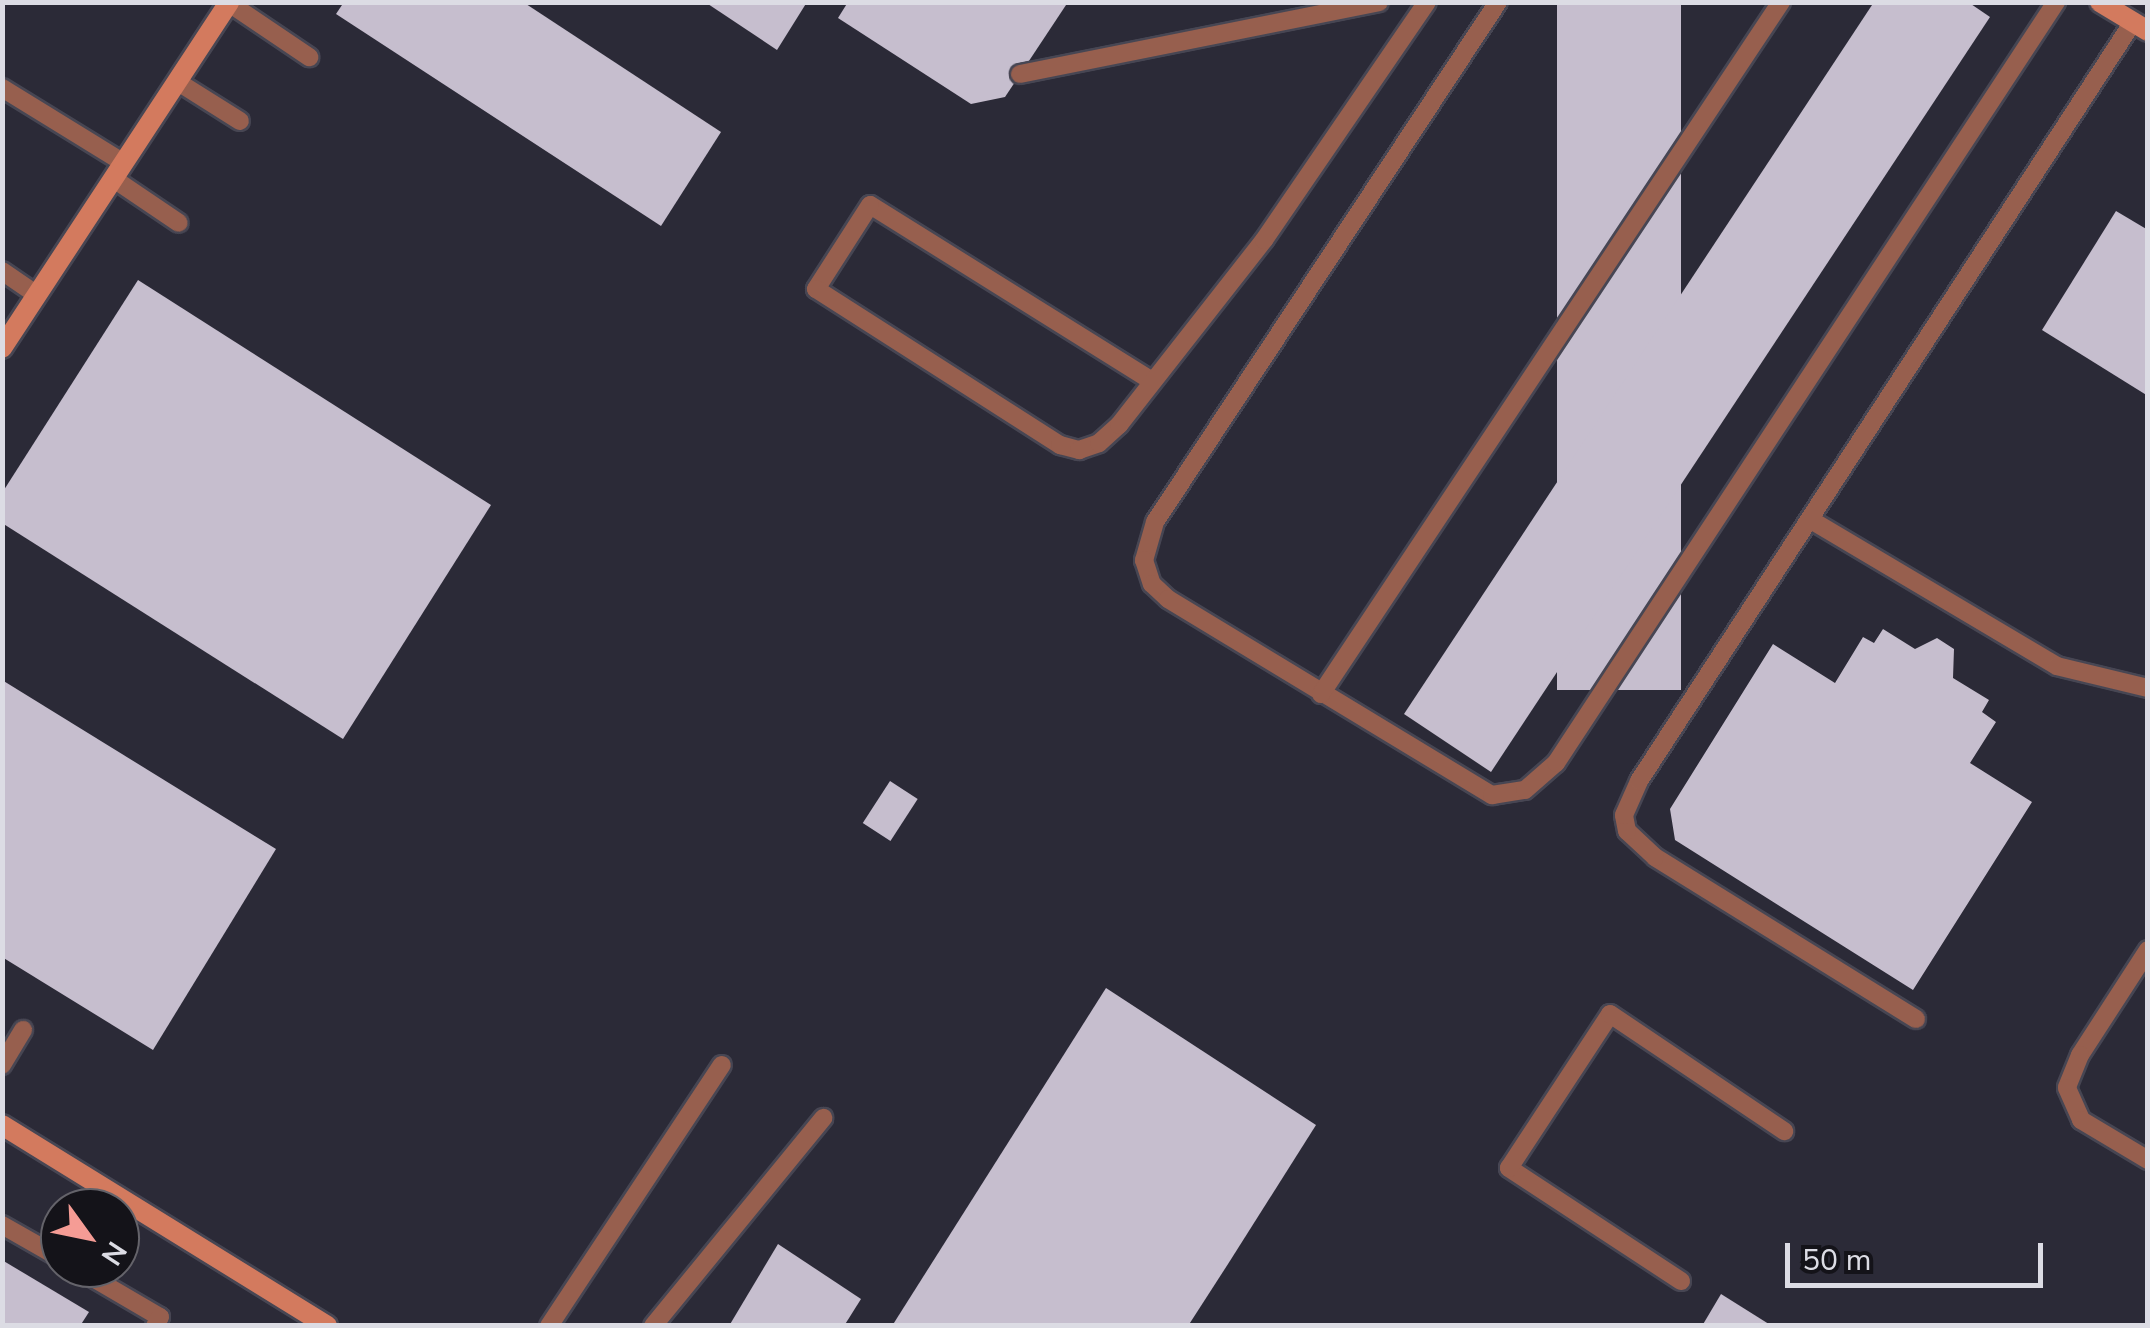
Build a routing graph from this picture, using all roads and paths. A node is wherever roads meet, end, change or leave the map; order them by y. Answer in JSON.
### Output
{"nodes":[{"id":1,"x":1379,"y":2,"type":"edge"},
{"id":2,"x":1427,"y":2,"type":"edge"},
{"id":3,"x":1498,"y":2,"type":"edge"},
{"id":4,"x":1781,"y":2,"type":"edge"},
{"id":5,"x":2056,"y":2,"type":"edge"},
{"id":6,"x":2100,"y":2,"type":"edge"},
{"id":7,"x":229,"y":3,"type":"edge"},
{"id":8,"x":2140,"y":27,"type":"edge"},
{"id":9,"x":309,"y":56,"type":"dead end"},
{"id":10,"x":1020,"y":74,"type":"dead end"},
{"id":11,"x":178,"y":82,"type":"junction"},
{"id":12,"x":2,"y":88,"type":"edge"},
{"id":13,"x":240,"y":120,"type":"dead end"},
{"id":14,"x":119,"y":171,"type":"junction"},
{"id":15,"x":180,"y":223,"type":"dead end"},
{"id":16,"x":2,"y":271,"type":"edge"},
{"id":17,"x":38,"y":294,"type":"junction"},
{"id":18,"x":2,"y":348,"type":"edge"},
{"id":19,"x":1152,"y":381,"type":"junction"},
{"id":20,"x":1811,"y":520,"type":"junction"},
{"id":21,"x":2148,"y":688,"type":"edge"},
{"id":22,"x":1321,"y":694,"type":"junction"},
{"id":23,"x":2148,"y":950,"type":"edge"},
{"id":24,"x":1916,"y":1019,"type":"dead end"},
{"id":25,"x":23,"y":1030,"type":"dead end"},
{"id":26,"x":2,"y":1064,"type":"edge"},
{"id":27,"x":722,"y":1065,"type":"dead end"},
{"id":28,"x":823,"y":1118,"type":"dead end"},
{"id":29,"x":3,"y":1127,"type":"edge"},
{"id":30,"x":1784,"y":1131,"type":"dead end"},
{"id":31,"x":2148,"y":1160,"type":"edge"},
{"id":32,"x":2,"y":1225,"type":"edge"},
{"id":33,"x":40,"y":1247,"type":"edge"},
{"id":34,"x":1682,"y":1282,"type":"dead end"},
{"id":35,"x":107,"y":1288,"type":"edge"},
{"id":36,"x":158,"y":1321,"type":"edge"},
{"id":37,"x":327,"y":1326,"type":"edge"},
{"id":38,"x":549,"y":1326,"type":"edge"},
{"id":39,"x":653,"y":1326,"type":"edge"}],
"edges":[{"from":1,"to":10,"type":"lane"},
{"from":2,"to":19,"type":"lane"},
{"from":3,"to":22,"type":"lane"},
{"from":4,"to":22,"type":"lane"},
{"from":5,"to":22,"type":"lane"},
{"from":6,"to":8,"type":"street"},
{"from":7,"to":9,"type":"lane"},
{"from":7,"to":11,"type":"street"},
{"from":8,"to":20,"type":"lane"},
{"from":11,"to":13,"type":"lane"},
{"from":11,"to":14,"type":"street"},
{"from":12,"to":14,"type":"lane"},
{"from":14,"to":15,"type":"lane"},
{"from":14,"to":17,"type":"street"},
{"from":16,"to":17,"type":"lane"},
{"from":17,"to":18,"type":"street"},
{"from":19,"to":19,"type":"lane"},
{"from":20,"to":21,"type":"lane"},
{"from":20,"to":24,"type":"lane"},
{"from":23,"to":31,"type":"lane"},
{"from":25,"to":26,"type":"lane"},
{"from":27,"to":38,"type":"lane"},
{"from":28,"to":39,"type":"lane"},
{"from":29,"to":37,"type":"street"},
{"from":30,"to":34,"type":"lane"},
{"from":32,"to":33,"type":"lane"},
{"from":35,"to":36,"type":"lane"}]}
